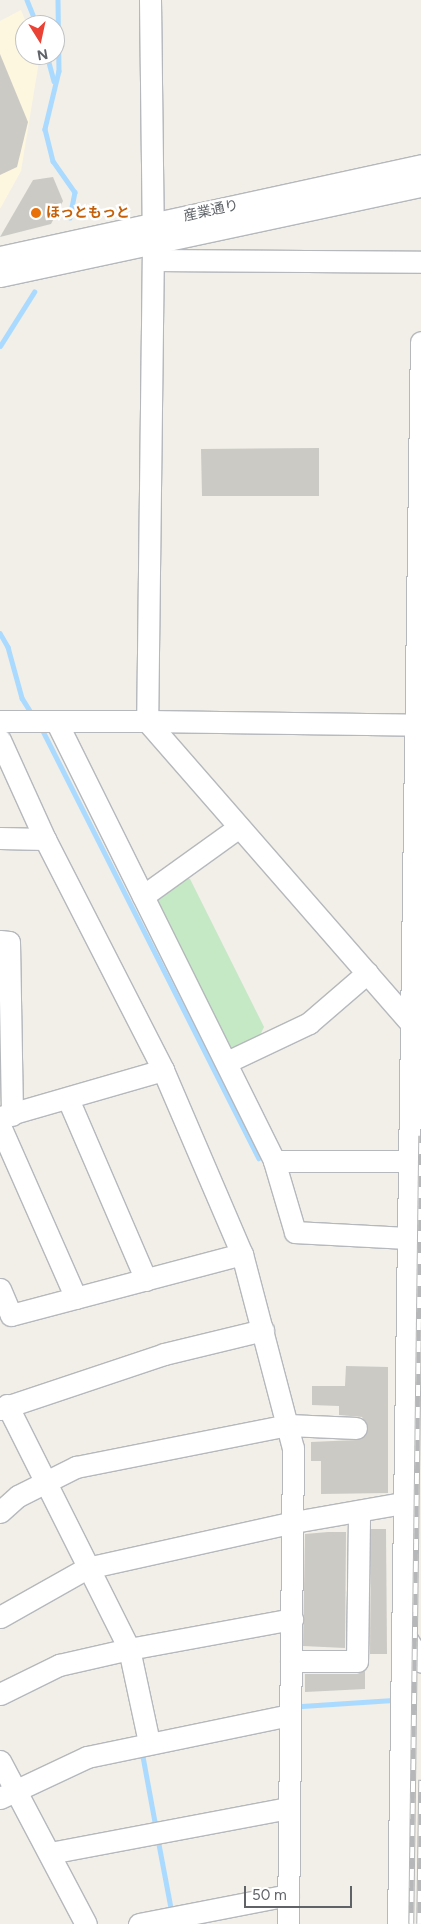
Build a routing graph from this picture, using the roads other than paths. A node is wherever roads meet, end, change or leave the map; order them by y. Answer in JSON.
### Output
{"nodes":[{"id":1,"x":150,"y":0,"type":"edge"},
{"id":2,"x":421,"y":165,"type":"edge"},
{"id":3,"x":421,"y":186,"type":"edge"},
{"id":4,"x":153,"y":242,"type":"junction"},
{"id":5,"x":0,"y":257,"type":"edge"},
{"id":6,"x":421,"y":262,"type":"edge"},
{"id":7,"x":0,"y":276,"type":"edge"},
{"id":8,"x":421,"y":342,"type":"edge"},
{"id":9,"x":0,"y":721,"type":"edge"},
{"id":10,"x":147,"y":721,"type":"junction"},
{"id":11,"x":56,"y":722,"type":"junction"},
{"id":12,"x":418,"y":725,"type":"edge"},
{"id":13,"x":0,"y":740,"type":"edge"},
{"id":14,"x":239,"y":827,"type":"junction"},
{"id":15,"x":0,"y":838,"type":"edge"},
{"id":16,"x":45,"y":839,"type":"junction"},
{"id":17,"x":143,"y":896,"type":"junction"},
{"id":18,"x":0,"y":941,"type":"edge"},
{"id":19,"x":367,"y":973,"type":"junction"},
{"id":20,"x":415,"y":1028,"type":"edge"},
{"id":21,"x":227,"y":1062,"type":"junction"},
{"id":22,"x":163,"y":1070,"type":"junction"},
{"id":23,"x":68,"y":1098,"type":"junction"},
{"id":24,"x":4,"y":1119,"type":"edge"},
{"id":25,"x":274,"y":1161,"type":"junction"},
{"id":26,"x":407,"y":1161,"type":"junction"},
{"id":27,"x":406,"y":1238,"type":"junction"},
{"id":28,"x":242,"y":1254,"type":"junction"},
{"id":29,"x":146,"y":1280,"type":"junction"},
{"id":30,"x":0,"y":1289,"type":"edge"},
{"id":31,"x":76,"y":1298,"type":"junction"},
{"id":32,"x":263,"y":1330,"type":"junction"},
{"id":33,"x":3,"y":1407,"type":"edge"},
{"id":34,"x":288,"y":1425,"type":"junction"},
{"id":35,"x":356,"y":1428,"type":"dead end"},
{"id":36,"x":45,"y":1482,"type":"junction"},
{"id":37,"x":403,"y":1503,"type":"junction"},
{"id":38,"x":359,"y":1511,"type":"junction"},
{"id":39,"x":0,"y":1512,"type":"edge"},
{"id":40,"x":294,"y":1522,"type":"junction"},
{"id":41,"x":87,"y":1568,"type":"junction"},
{"id":42,"x":0,"y":1617,"type":"edge"},
{"id":43,"x":292,"y":1619,"type":"junction"},
{"id":44,"x":402,"y":1631,"type":"junction"},
{"id":45,"x":129,"y":1649,"type":"junction"},
{"id":46,"x":291,"y":1660,"type":"junction"},
{"id":47,"x":421,"y":1661,"type":"edge"},
{"id":48,"x":0,"y":1694,"type":"edge"},
{"id":49,"x":290,"y":1715,"type":"junction"},
{"id":50,"x":149,"y":1742,"type":"junction"},
{"id":51,"x":0,"y":1761,"type":"edge"},
{"id":52,"x":8,"y":1794,"type":"edge"},
{"id":53,"x":289,"y":1808,"type":"junction"},
{"id":54,"x":50,"y":1853,"type":"junction"},
{"id":55,"x":288,"y":1895,"type":"junction"},
{"id":56,"x":86,"y":1924,"type":"edge"},
{"id":57,"x":139,"y":1924,"type":"edge"},
{"id":58,"x":288,"y":1924,"type":"edge"},
{"id":59,"x":398,"y":1924,"type":"edge"}],
"edges":[{"from":1,"to":4,"type":"street"},
{"from":2,"to":4,"type":"street","name":"産業通り"},
{"from":3,"to":4,"type":"street","name":"産業通り"},
{"from":4,"to":5,"type":"street","name":"産業通り"},
{"from":4,"to":6,"type":"street"},
{"from":4,"to":7,"type":"street","name":"産業通り"},
{"from":4,"to":10,"type":"street"},
{"from":8,"to":12,"type":"street"},
{"from":9,"to":11,"type":"street"},
{"from":10,"to":11,"type":"street"},
{"from":10,"to":12,"type":"street"},
{"from":10,"to":14,"type":"street"},
{"from":11,"to":17,"type":"street"},
{"from":12,"to":20,"type":"street"},
{"from":13,"to":16,"type":"street"},
{"from":14,"to":17,"type":"street"},
{"from":14,"to":19,"type":"street"},
{"from":15,"to":16,"type":"street"},
{"from":16,"to":22,"type":"street"},
{"from":17,"to":21,"type":"street"},
{"from":18,"to":24,"type":"street"},
{"from":19,"to":20,"type":"street"},
{"from":19,"to":21,"type":"street"},
{"from":20,"to":26,"type":"street"},
{"from":21,"to":25,"type":"street"},
{"from":22,"to":23,"type":"street"},
{"from":22,"to":28,"type":"street"},
{"from":23,"to":24,"type":"street"},
{"from":23,"to":29,"type":"street"},
{"from":24,"to":31,"type":"street"},
{"from":25,"to":26,"type":"street"},
{"from":25,"to":27,"type":"street"},
{"from":26,"to":27,"type":"street"},
{"from":27,"to":37,"type":"street"},
{"from":28,"to":29,"type":"street"},
{"from":28,"to":32,"type":"street"},
{"from":29,"to":31,"type":"street"},
{"from":30,"to":31,"type":"street"},
{"from":32,"to":33,"type":"street"},
{"from":32,"to":34,"type":"street"},
{"from":33,"to":36,"type":"street"},
{"from":34,"to":35,"type":"street"},
{"from":34,"to":36,"type":"street"},
{"from":34,"to":40,"type":"street"},
{"from":36,"to":39,"type":"street"},
{"from":36,"to":41,"type":"street"},
{"from":37,"to":38,"type":"street"},
{"from":37,"to":44,"type":"street"},
{"from":38,"to":40,"type":"street"},
{"from":38,"to":46,"type":"street"},
{"from":40,"to":41,"type":"street"},
{"from":40,"to":43,"type":"street"},
{"from":41,"to":42,"type":"street"},
{"from":41,"to":45,"type":"street"},
{"from":43,"to":45,"type":"street"},
{"from":43,"to":46,"type":"street"},
{"from":44,"to":47,"type":"street"},
{"from":44,"to":59,"type":"street"},
{"from":45,"to":48,"type":"street"},
{"from":45,"to":50,"type":"street"},
{"from":46,"to":49,"type":"street"},
{"from":49,"to":50,"type":"street"},
{"from":49,"to":53,"type":"street"},
{"from":50,"to":52,"type":"street"},
{"from":51,"to":52,"type":"street"},
{"from":52,"to":54,"type":"street"},
{"from":53,"to":54,"type":"street"},
{"from":53,"to":55,"type":"street"},
{"from":54,"to":56,"type":"street"},
{"from":55,"to":57,"type":"street"},
{"from":55,"to":58,"type":"street"}]}
